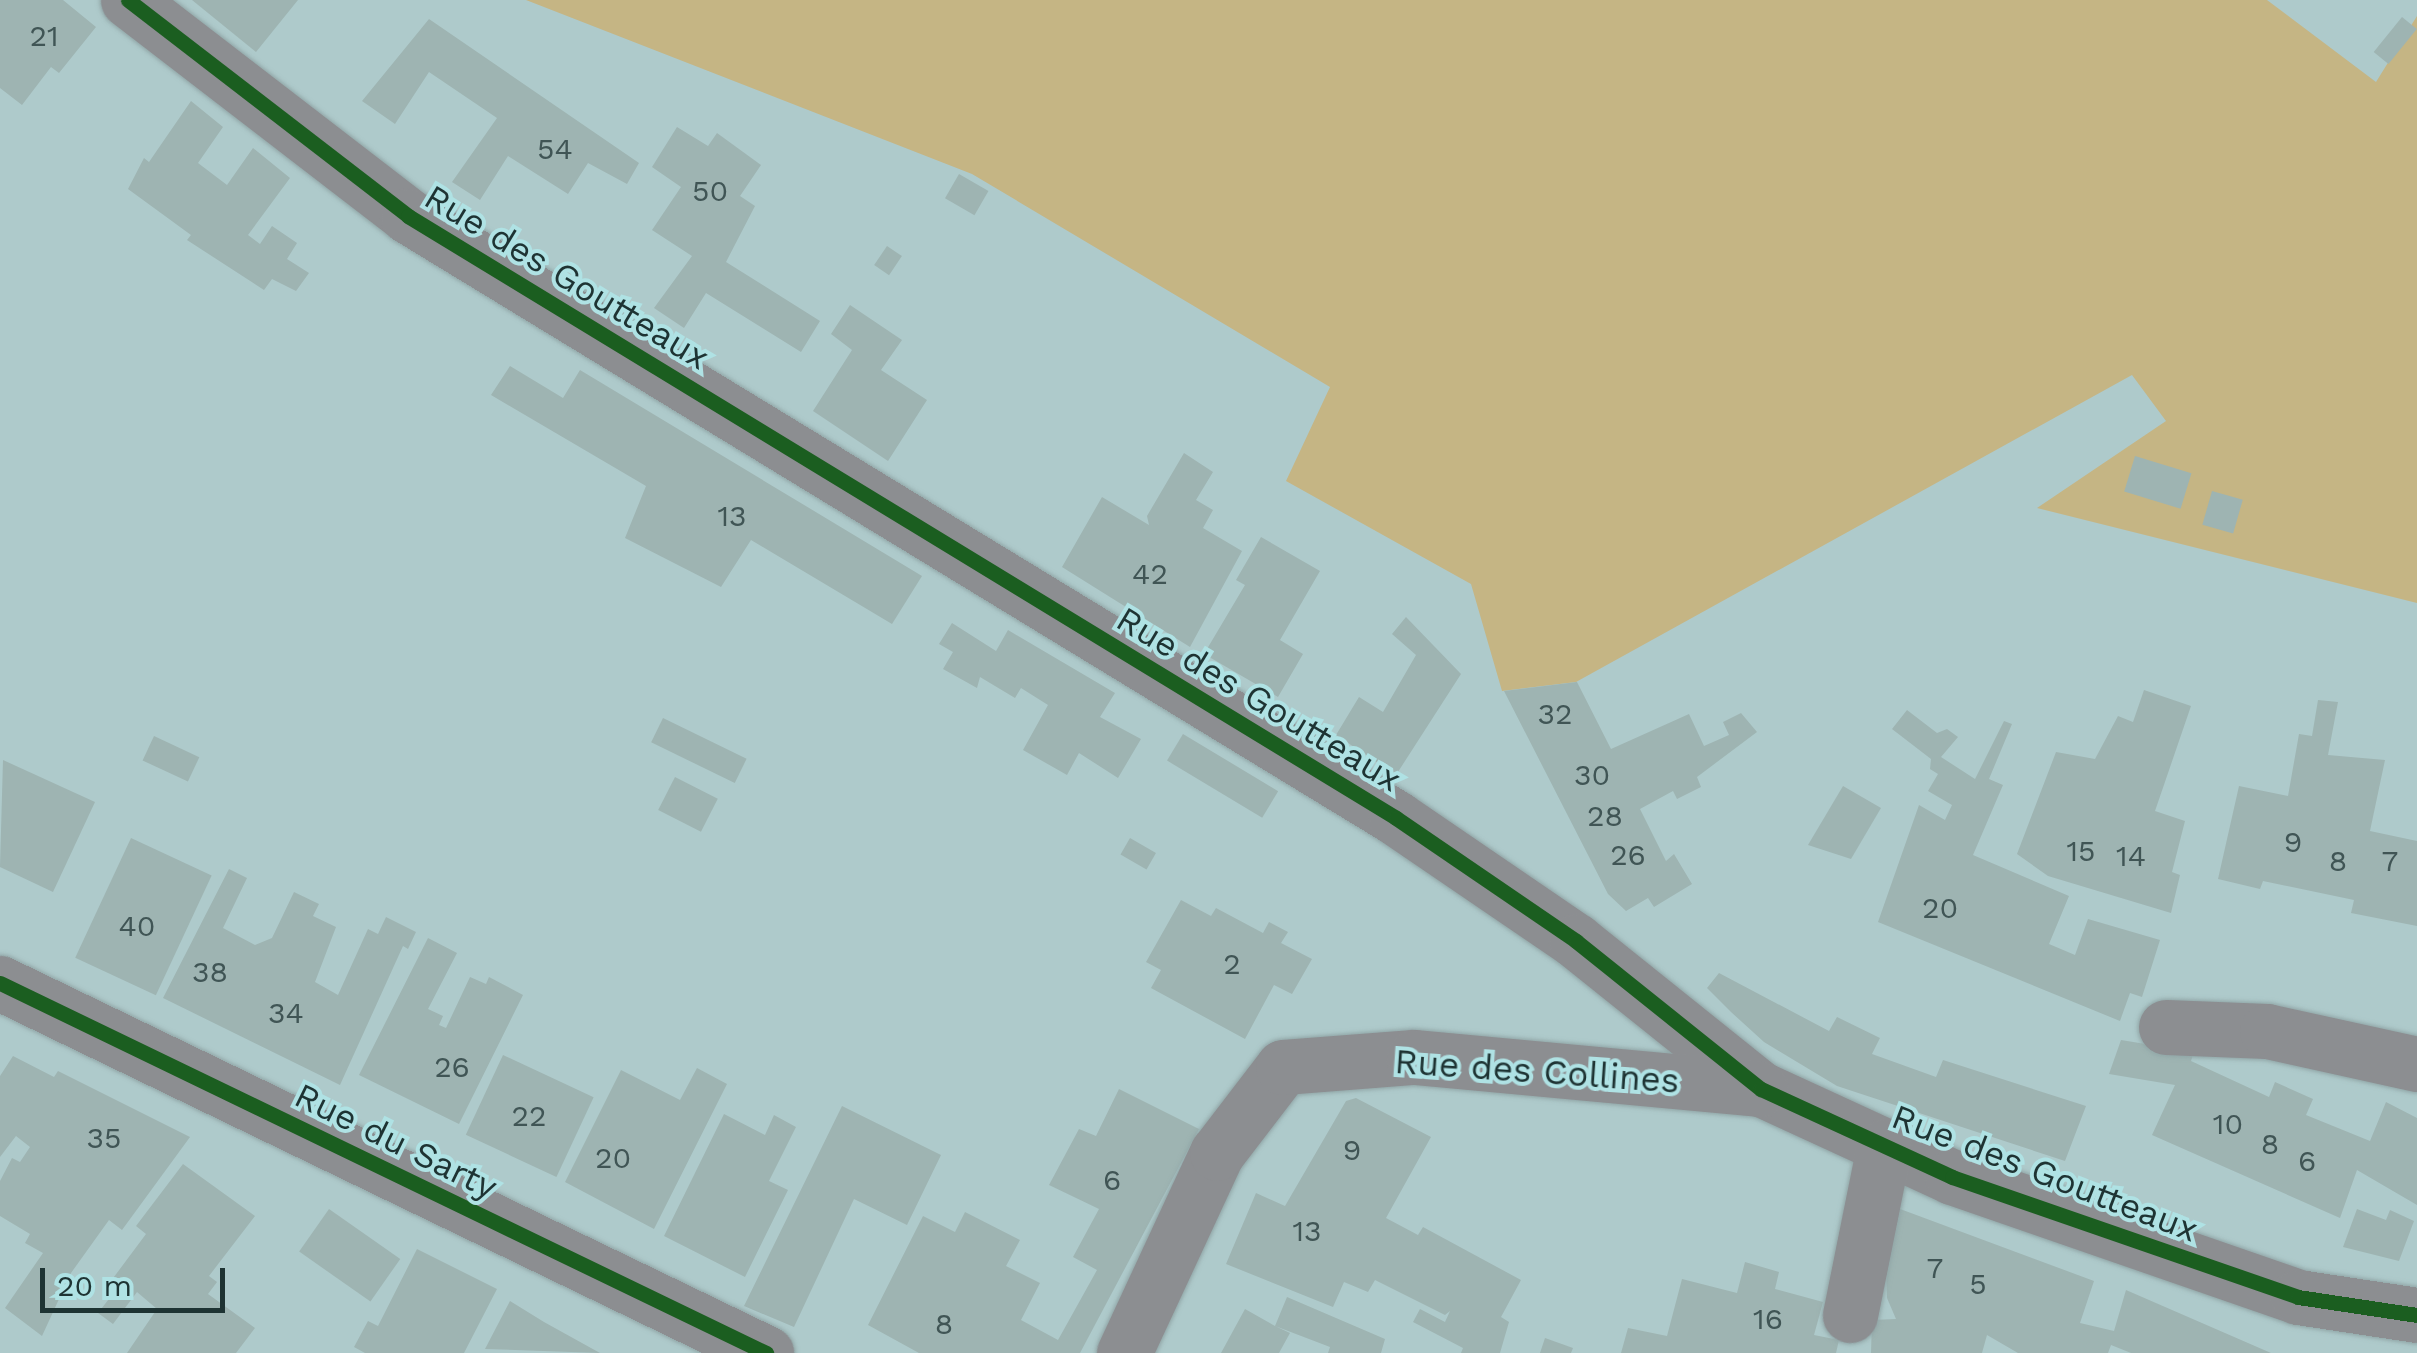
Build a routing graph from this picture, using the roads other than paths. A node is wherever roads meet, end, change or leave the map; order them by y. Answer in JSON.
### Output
{"nodes":[{"id":1,"x":128,"y":0,"type":"edge"},
{"id":2,"x":0,"y":983,"type":"edge"},
{"id":3,"x":2166,"y":1027,"type":"dead end"},
{"id":4,"x":2417,"y":1064,"type":"edge"},
{"id":5,"x":1760,"y":1089,"type":"junction"},
{"id":6,"x":1884,"y":1146,"type":"junction"},
{"id":7,"x":1850,"y":1315,"type":"dead end"},
{"id":8,"x":2417,"y":1315,"type":"edge"},
{"id":9,"x":766,"y":1353,"type":"edge"},
{"id":10,"x":1124,"y":1353,"type":"edge"}],
"edges":[{"from":1,"to":5,"type":"street","name":"Rue des Goutteaux"},
{"from":2,"to":9,"type":"street","name":"Rue du Sarty"},
{"from":3,"to":4,"type":"street"},
{"from":5,"to":6,"type":"street","name":"Rue des Goutteaux"},
{"from":5,"to":10,"type":"street","name":"Rue des Collines"},
{"from":6,"to":7,"type":"street"},
{"from":6,"to":8,"type":"street","name":"Rue des Goutteaux"}]}
